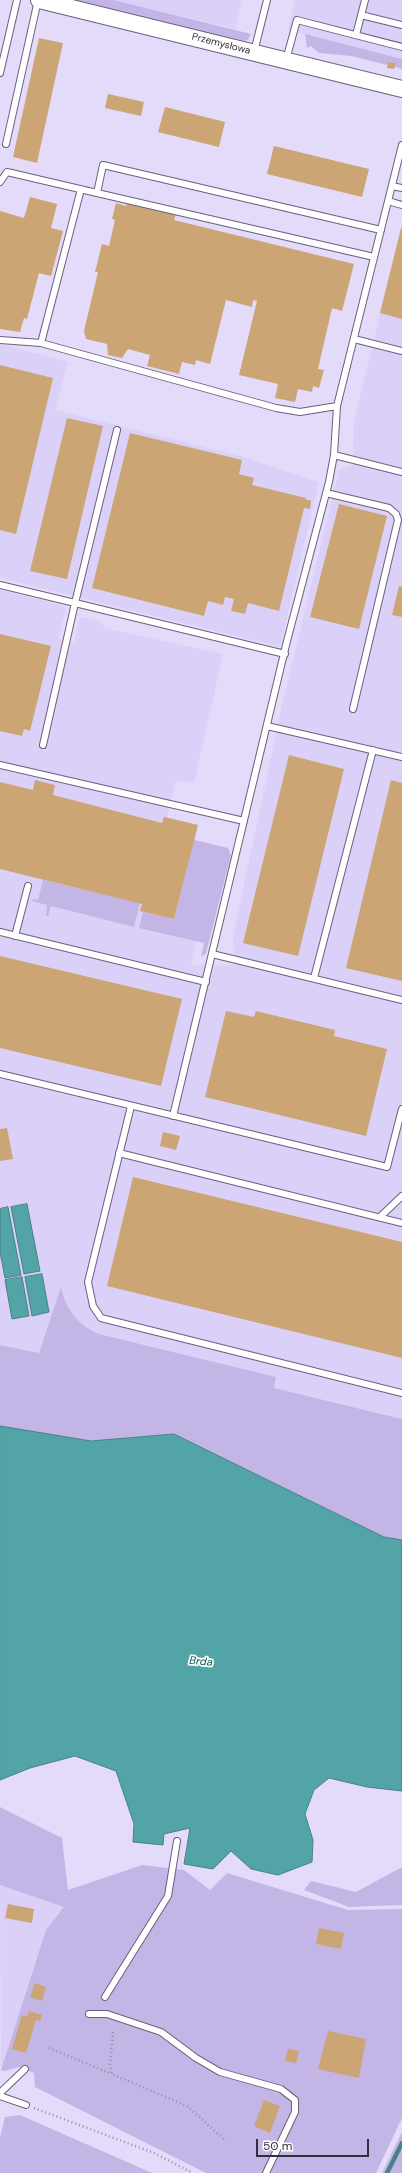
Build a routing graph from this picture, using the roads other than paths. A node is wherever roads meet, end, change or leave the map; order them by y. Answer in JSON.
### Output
{"nodes":[{"id":1,"x":17,"y":0,"type":"edge"},
{"id":2,"x":39,"y":0,"type":"edge"},
{"id":3,"x":267,"y":0,"type":"edge"},
{"id":4,"x":365,"y":0,"type":"edge"},
{"id":5,"x":361,"y":15,"type":"junction"},
{"id":6,"x":402,"y":25,"type":"edge"},
{"id":7,"x":356,"y":35,"type":"junction"},
{"id":8,"x":402,"y":47,"type":"edge"},
{"id":9,"x":254,"y":52,"type":"junction"},
{"id":10,"x":286,"y":60,"type":"junction"},
{"id":11,"x":0,"y":73,"type":"edge"},
{"id":12,"x":402,"y":89,"type":"edge"},
{"id":13,"x":6,"y":144,"type":"dead end"},
{"id":14,"x":402,"y":145,"type":"edge"},
{"id":15,"x":0,"y":182,"type":"edge"},
{"id":16,"x":392,"y":186,"type":"junction"},
{"id":17,"x":402,"y":188,"type":"edge"},
{"id":18,"x":81,"y":189,"type":"junction"},
{"id":19,"x":98,"y":193,"type":"junction"},
{"id":20,"x":388,"y":202,"type":"junction"},
{"id":21,"x":402,"y":205,"type":"edge"},
{"id":22,"x":381,"y":230,"type":"junction"},
{"id":23,"x":374,"y":257,"type":"junction"},
{"id":24,"x":0,"y":340,"type":"edge"},
{"id":25,"x":354,"y":340,"type":"junction"},
{"id":26,"x":41,"y":343,"type":"junction"},
{"id":27,"x":402,"y":351,"type":"edge"},
{"id":28,"x":338,"y":406,"type":"junction"},
{"id":29,"x":117,"y":430,"type":"dead end"},
{"id":30,"x":334,"y":455,"type":"junction"},
{"id":31,"x":402,"y":472,"type":"edge"},
{"id":32,"x":326,"y":493,"type":"junction"},
{"id":33,"x":0,"y":585,"type":"edge"},
{"id":34,"x":75,"y":603,"type":"junction"},
{"id":35,"x":284,"y":654,"type":"junction"},
{"id":36,"x":353,"y":709,"type":"dead end"},
{"id":37,"x":267,"y":726,"type":"junction"},
{"id":38,"x":43,"y":745,"type":"dead end"},
{"id":39,"x":373,"y":750,"type":"junction"},
{"id":40,"x":402,"y":757,"type":"edge"},
{"id":41,"x":0,"y":765,"type":"edge"},
{"id":42,"x":244,"y":821,"type":"junction"},
{"id":43,"x":28,"y":886,"type":"dead end"},
{"id":44,"x":0,"y":932,"type":"edge"},
{"id":45,"x":15,"y":936,"type":"junction"},
{"id":46,"x":212,"y":954,"type":"junction"},
{"id":47,"x":314,"y":978,"type":"junction"},
{"id":48,"x":206,"y":982,"type":"junction"},
{"id":49,"x":402,"y":1000,"type":"edge"},
{"id":50,"x":0,"y":1074,"type":"edge"},
{"id":51,"x":131,"y":1106,"type":"junction"},
{"id":52,"x":402,"y":1109,"type":"edge"},
{"id":53,"x":173,"y":1116,"type":"junction"},
{"id":54,"x":119,"y":1153,"type":"junction"},
{"id":55,"x":402,"y":1196,"type":"edge"},
{"id":56,"x":380,"y":1217,"type":"junction"},
{"id":57,"x":402,"y":1223,"type":"edge"},
{"id":58,"x":402,"y":1393,"type":"edge"},
{"id":59,"x":177,"y":1841,"type":"dead end"},
{"id":60,"x":105,"y":1997,"type":"dead end"},
{"id":61,"x":90,"y":2014,"type":"dead end"},
{"id":62,"x":25,"y":2069,"type":"dead end"},
{"id":63,"x":0,"y":2092,"type":"edge"},
{"id":64,"x":0,"y":2096,"type":"edge"},
{"id":65,"x":26,"y":2105,"type":"road end"},
{"id":66,"x":266,"y":2173,"type":"edge"}],
"edges":[{"from":1,"to":11,"type":"lane"},
{"from":2,"to":9,"type":"street","name":"Przemysłowa"},
{"from":2,"to":13,"type":"lane"},
{"from":3,"to":9,"type":"lane"},
{"from":4,"to":5,"type":"lane"},
{"from":5,"to":6,"type":"lane"},
{"from":5,"to":7,"type":"lane"},
{"from":7,"to":8,"type":"lane"},
{"from":7,"to":10,"type":"lane"},
{"from":9,"to":10,"type":"street","name":"Przemysłowa"},
{"from":10,"to":12,"type":"street","name":"Przemysłowa"},
{"from":14,"to":16,"type":"lane"},
{"from":15,"to":18,"type":"lane"},
{"from":16,"to":17,"type":"lane"},
{"from":16,"to":20,"type":"lane"},
{"from":18,"to":19,"type":"lane"},
{"from":18,"to":26,"type":"lane"},
{"from":19,"to":22,"type":"lane"},
{"from":19,"to":23,"type":"lane"},
{"from":20,"to":21,"type":"lane"},
{"from":20,"to":22,"type":"lane"},
{"from":22,"to":23,"type":"lane"},
{"from":23,"to":25,"type":"lane"},
{"from":24,"to":26,"type":"lane"},
{"from":25,"to":27,"type":"lane"},
{"from":25,"to":28,"type":"lane"},
{"from":26,"to":28,"type":"lane"},
{"from":28,"to":30,"type":"lane"},
{"from":29,"to":34,"type":"lane"},
{"from":30,"to":31,"type":"lane"},
{"from":30,"to":32,"type":"lane"},
{"from":32,"to":35,"type":"lane"},
{"from":32,"to":36,"type":"lane"},
{"from":33,"to":34,"type":"lane"},
{"from":34,"to":35,"type":"lane"},
{"from":34,"to":38,"type":"lane"},
{"from":35,"to":37,"type":"lane"},
{"from":37,"to":39,"type":"lane"},
{"from":37,"to":42,"type":"lane"},
{"from":39,"to":40,"type":"lane"},
{"from":39,"to":47,"type":"lane"},
{"from":41,"to":42,"type":"lane"},
{"from":42,"to":46,"type":"lane"},
{"from":43,"to":45,"type":"lane"},
{"from":44,"to":45,"type":"lane"},
{"from":45,"to":48,"type":"lane"},
{"from":46,"to":47,"type":"lane"},
{"from":46,"to":48,"type":"lane"},
{"from":47,"to":49,"type":"lane"},
{"from":48,"to":53,"type":"lane"},
{"from":50,"to":51,"type":"lane"},
{"from":51,"to":53,"type":"lane"},
{"from":51,"to":54,"type":"lane"},
{"from":52,"to":53,"type":"lane"},
{"from":54,"to":56,"type":"lane"},
{"from":54,"to":58,"type":"lane"},
{"from":55,"to":56,"type":"lane"},
{"from":56,"to":57,"type":"lane"},
{"from":59,"to":60,"type":"lane"},
{"from":61,"to":66,"type":"lane"},
{"from":62,"to":63,"type":"lane"},
{"from":64,"to":65,"type":"lane"}]}
